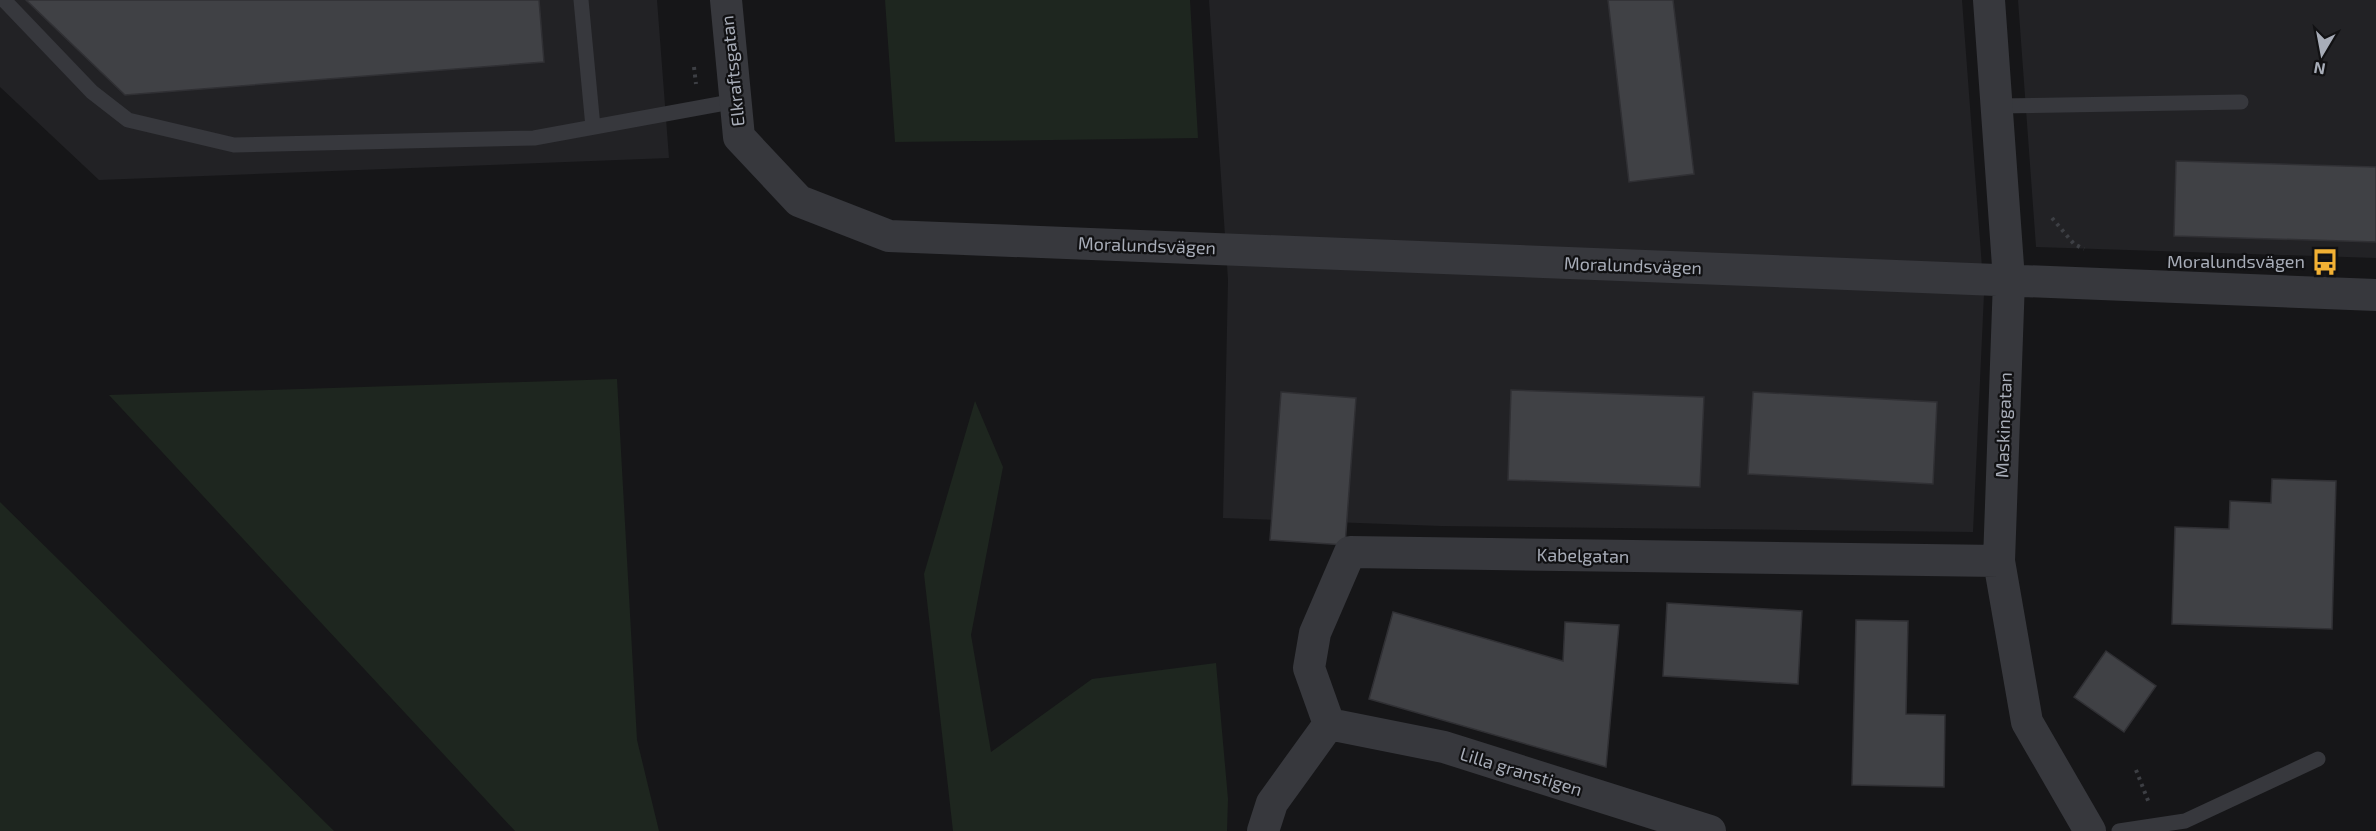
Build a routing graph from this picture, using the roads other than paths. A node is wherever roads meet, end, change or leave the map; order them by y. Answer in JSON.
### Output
{"nodes":[{"id":1,"x":4,"y":0,"type":"edge"},
{"id":2,"x":581,"y":0,"type":"edge"},
{"id":3,"x":726,"y":0,"type":"edge"},
{"id":4,"x":1989,"y":0,"type":"edge"},
{"id":5,"x":736,"y":101,"type":"junction"},
{"id":6,"x":2241,"y":102,"type":"dead end"},
{"id":7,"x":1997,"y":106,"type":"junction"},
{"id":8,"x":593,"y":127,"type":"junction"},
{"id":9,"x":889,"y":236,"type":"joint"},
{"id":10,"x":2009,"y":280,"type":"junction"},
{"id":11,"x":2376,"y":294,"type":"edge"},
{"id":12,"x":2000,"y":561,"type":"junction"},
{"id":13,"x":1329,"y":724,"type":"junction"},
{"id":14,"x":2318,"y":759,"type":"dead end"},
{"id":15,"x":1263,"y":831,"type":"edge"},
{"id":16,"x":1710,"y":831,"type":"edge"},
{"id":17,"x":2090,"y":831,"type":"edge"},
{"id":18,"x":2119,"y":831,"type":"edge"}],
"edges":[{"from":1,"to":8,"type":"lane"},
{"from":2,"to":8,"type":"lane"},
{"from":3,"to":5,"type":"street","name":"Elkraftsgatan"},
{"from":4,"to":7,"type":"street","name":"Maskingatan"},
{"from":5,"to":8,"type":"lane"},
{"from":5,"to":9,"type":"street","name":"Elkraftsgatan"},
{"from":6,"to":7,"type":"lane"},
{"from":7,"to":10,"type":"street","name":"Maskingatan"},
{"from":9,"to":10,"type":"street","name":"Moralundsvägen"},
{"from":10,"to":11,"type":"street","name":"Moralundsvägen"},
{"from":10,"to":12,"type":"street","name":"Maskingatan"},
{"from":12,"to":13,"type":"street","name":"Kabelgatan"},
{"from":12,"to":17,"type":"street","name":"Maskingatan"},
{"from":13,"to":15,"type":"street"},
{"from":13,"to":16,"type":"street","name":"Lilla granstigen"},
{"from":14,"to":18,"type":"lane"}]}
